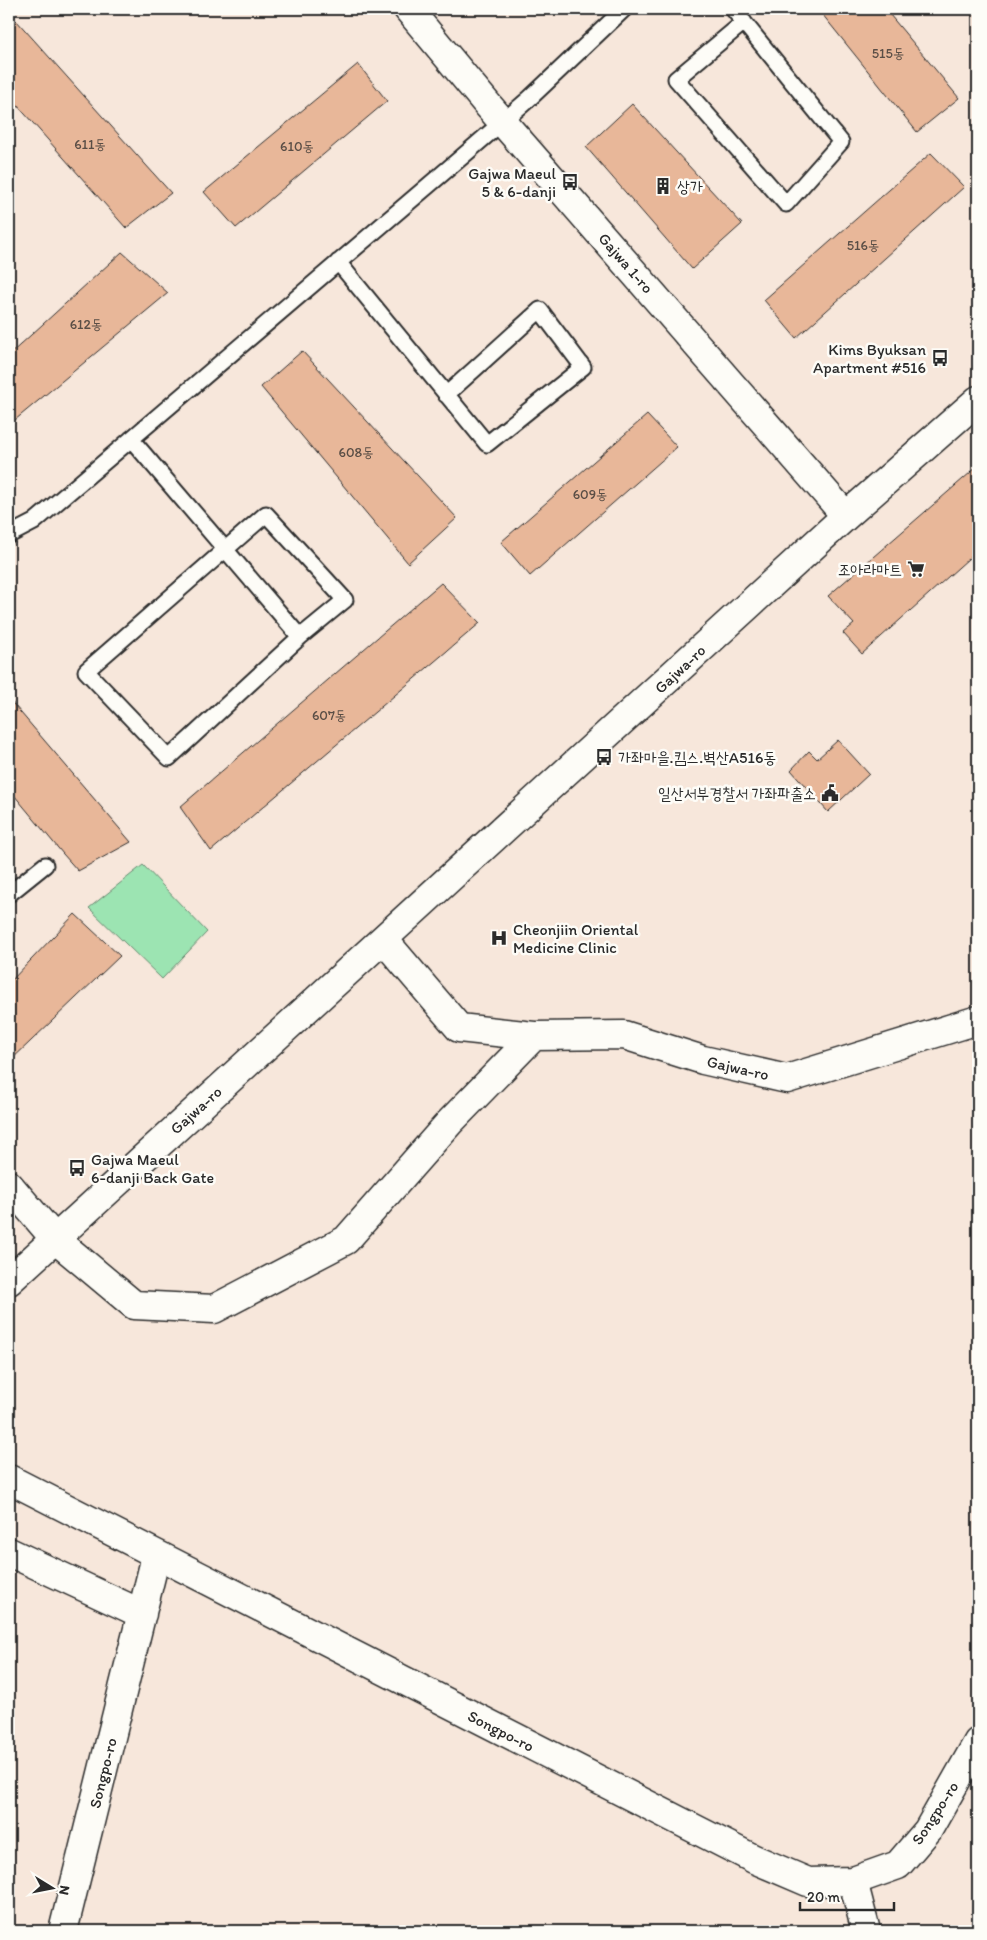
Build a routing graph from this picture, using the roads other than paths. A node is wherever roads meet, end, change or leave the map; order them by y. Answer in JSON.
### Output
{"nodes":[{"id":1,"x":408,"y":9,"type":"edge"},
{"id":2,"x":624,"y":9,"type":"edge"},
{"id":3,"x":733,"y":9,"type":"edge"},
{"id":4,"x":744,"y":22,"type":"junction"},
{"id":5,"x":503,"y":120,"type":"junction"},
{"id":6,"x":338,"y":262,"type":"junction"},
{"id":7,"x":446,"y":395,"type":"junction"},
{"id":8,"x":978,"y":402,"type":"edge"},
{"id":9,"x":131,"y":439,"type":"junction"},
{"id":10,"x":846,"y":516,"type":"junction"},
{"id":11,"x":9,"y":535,"type":"edge"},
{"id":12,"x":225,"y":549,"type":"junction"},
{"id":13,"x":300,"y":637,"type":"junction"},
{"id":14,"x":46,"y":866,"type":"dead end"},
{"id":15,"x":9,"y":894,"type":"edge"},
{"id":16,"x":384,"y":940,"type":"junction"},
{"id":17,"x":978,"y":1020,"type":"edge"},
{"id":18,"x":534,"y":1036,"type":"junction"},
{"id":19,"x":9,"y":1185,"type":"edge"},
{"id":20,"x":55,"y":1239,"type":"junction"},
{"id":21,"x":9,"y":1281,"type":"edge"},
{"id":22,"x":9,"y":1479,"type":"edge"},
{"id":23,"x":9,"y":1552,"type":"edge"},
{"id":24,"x":156,"y":1556,"type":"junction"},
{"id":25,"x":142,"y":1614,"type":"junction"},
{"id":26,"x":978,"y":1742,"type":"edge"},
{"id":27,"x":852,"y":1881,"type":"junction"},
{"id":28,"x":64,"y":1931,"type":"edge"},
{"id":29,"x":866,"y":1931,"type":"edge"}],
"edges":[{"from":1,"to":5,"type":"street","name":"Gajwa 1-ro"},
{"from":2,"to":5,"type":"lane"},
{"from":3,"to":4,"type":"lane"},
{"from":4,"to":4,"type":"lane"},
{"from":5,"to":6,"type":"lane"},
{"from":5,"to":10,"type":"street","name":"Gajwa 1-ro"},
{"from":6,"to":7,"type":"lane"},
{"from":6,"to":9,"type":"lane"},
{"from":7,"to":7,"type":"lane"},
{"from":8,"to":10,"type":"street","name":"Gajwa-ro"},
{"from":9,"to":11,"type":"lane"},
{"from":9,"to":12,"type":"lane"},
{"from":10,"to":16,"type":"street","name":"Gajwa-ro"},
{"from":12,"to":13,"type":"lane"},
{"from":12,"to":13,"type":"lane"},
{"from":12,"to":13,"type":"lane"},
{"from":14,"to":15,"type":"lane"},
{"from":16,"to":18,"type":"street","name":"Gajwa-ro"},
{"from":16,"to":20,"type":"street","name":"Gajwa-ro"},
{"from":17,"to":18,"type":"street","name":"Gajwa-ro"},
{"from":18,"to":20,"type":"street"},
{"from":19,"to":20,"type":"street"},
{"from":20,"to":21,"type":"street","name":"Gajwa-ro"},
{"from":22,"to":24,"type":"street","name":"Songpo-ro"},
{"from":23,"to":25,"type":"street"},
{"from":24,"to":25,"type":"street","name":"Songpo-ro"},
{"from":24,"to":27,"type":"street","name":"Songpo-ro"},
{"from":25,"to":28,"type":"street","name":"Songpo-ro"},
{"from":26,"to":27,"type":"street","name":"Songpo-ro"},
{"from":27,"to":29,"type":"street"}]}
